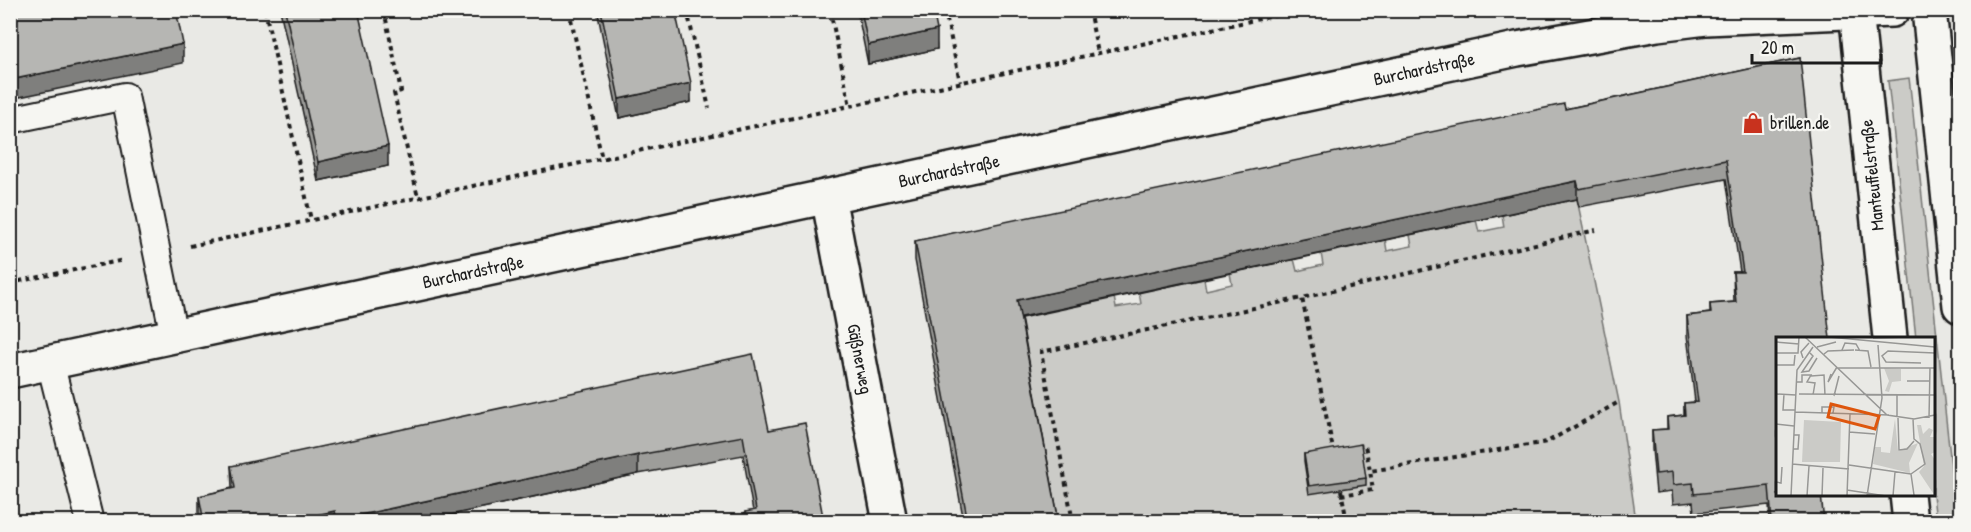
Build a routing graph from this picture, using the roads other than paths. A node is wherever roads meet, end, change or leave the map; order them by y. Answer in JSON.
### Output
{"nodes":[{"id":1,"x":1892,"y":10,"type":"edge"},
{"id":2,"x":1929,"y":10,"type":"edge"},
{"id":3,"x":1856,"y":11,"type":"edge"},
{"id":4,"x":10,"y":120,"type":"edge"},
{"id":5,"x":828,"y":196,"type":"junction"},
{"id":6,"x":1960,"y":306,"type":"edge"},
{"id":7,"x":174,"y":336,"type":"junction"},
{"id":8,"x":1890,"y":337,"type":"edge"},
{"id":9,"x":50,"y":362,"type":"junction"},
{"id":10,"x":10,"y":371,"type":"edge"},
{"id":11,"x":1907,"y":496,"type":"edge"},
{"id":12,"x":90,"y":522,"type":"edge"},
{"id":13,"x":890,"y":522,"type":"edge"},
{"id":14,"x":1910,"y":522,"type":"edge"}],
"edges":[{"from":1,"to":3,"type":"street","name":"Burchardstraße"},
{"from":2,"to":6,"type":"street"},
{"from":3,"to":5,"type":"street","name":"Burchardstraße"},
{"from":3,"to":8,"type":"street","name":"Manteuffelstraße"},
{"from":4,"to":7,"type":"lane"},
{"from":5,"to":7,"type":"street","name":"Burchardstraße"},
{"from":5,"to":13,"type":"street","name":"Gäßnerweg"},
{"from":7,"to":9,"type":"street","name":"Burchardstraße"},
{"from":9,"to":10,"type":"street","name":"Burchardstraße"},
{"from":9,"to":12,"type":"lane"},
{"from":11,"to":14,"type":"street"}]}
